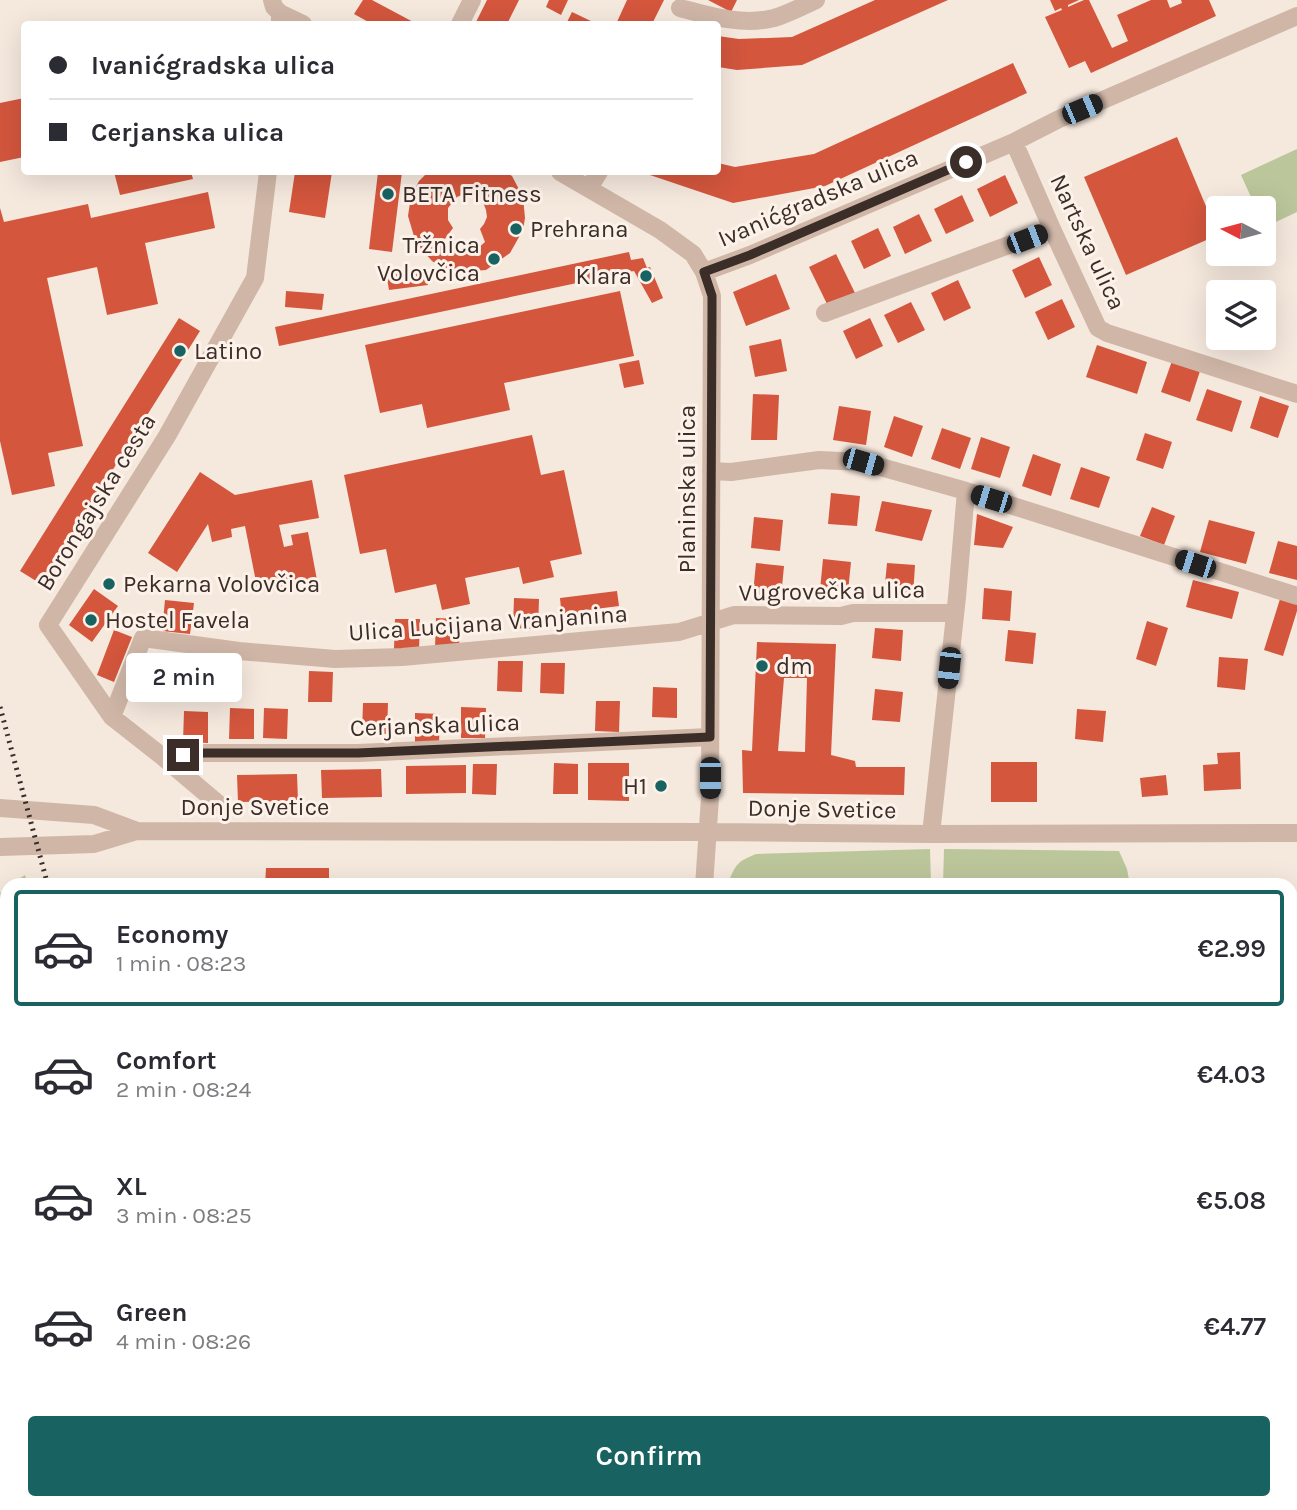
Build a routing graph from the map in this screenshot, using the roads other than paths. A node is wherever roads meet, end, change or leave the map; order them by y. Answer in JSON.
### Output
{"nodes":[{"id":1,"x":472,"y":0,"type":"edge"},
{"id":2,"x":816,"y":0,"type":"edge"},
{"id":3,"x":682,"y":4,"type":"edge"},
{"id":4,"x":277,"y":13,"type":"edge"},
{"id":5,"x":1297,"y":16,"type":"edge"},
{"id":6,"x":296,"y":21,"type":"edge"},
{"id":7,"x":462,"y":21,"type":"edge"},
{"id":8,"x":674,"y":21,"type":"edge"},
{"id":9,"x":1014,"y":142,"type":"junction"},
{"id":10,"x":268,"y":175,"type":"edge"},
{"id":11,"x":566,"y":175,"type":"edge"},
{"id":12,"x":597,"y":175,"type":"edge"},
{"id":13,"x":589,"y":188,"type":"junction"},
{"id":14,"x":1052,"y":229,"type":"junction"},
{"id":15,"x":704,"y":272,"type":"junction"},
{"id":16,"x":825,"y":313,"type":"dead end"},
{"id":17,"x":1297,"y":394,"type":"edge"},
{"id":18,"x":711,"y":471,"type":"junction"},
{"id":19,"x":966,"y":491,"type":"junction"},
{"id":20,"x":1297,"y":596,"type":"edge"},
{"id":21,"x":955,"y":613,"type":"junction"},
{"id":22,"x":711,"y":624,"type":"junction"},
{"id":23,"x":112,"y":718,"type":"junction"},
{"id":24,"x":710,"y":737,"type":"junction"},
{"id":25,"x":163,"y":757,"type":"junction"},
{"id":26,"x":221,"y":806,"type":"dead end"},
{"id":27,"x":0,"y":808,"type":"edge"},
{"id":28,"x":137,"y":831,"type":"junction"},
{"id":29,"x":708,"y":832,"type":"junction"},
{"id":30,"x":1297,"y":832,"type":"edge"},
{"id":31,"x":931,"y":834,"type":"junction"},
{"id":32,"x":0,"y":847,"type":"edge"},
{"id":33,"x":705,"y":878,"type":"edge"}],
"edges":[{"from":1,"to":7,"type":"street"},
{"from":2,"to":3,"type":"street"},
{"from":3,"to":8,"type":"street"},
{"from":4,"to":6,"type":"street"},
{"from":5,"to":9,"type":"street","name":"Ivanićgradska ulica"},
{"from":9,"to":14,"type":"street","name":"Nartska ulica"},
{"from":9,"to":15,"type":"street","name":"Ivanićgradska ulica"},
{"from":10,"to":23,"type":"street","name":"Borongajska cesta"},
{"from":11,"to":13,"type":"street","name":"Planinska ulica"},
{"from":12,"to":13,"type":"street"},
{"from":13,"to":15,"type":"street","name":"Planinska ulica"},
{"from":14,"to":16,"type":"street"},
{"from":14,"to":17,"type":"street","name":"Nartska ulica"},
{"from":15,"to":18,"type":"street","name":"Planinska ulica"},
{"from":18,"to":19,"type":"street"},
{"from":18,"to":22,"type":"street","name":"Planinska ulica"},
{"from":19,"to":20,"type":"street"},
{"from":19,"to":21,"type":"street","name":"Vugrovečka ulica"},
{"from":21,"to":22,"type":"street","name":"Vugrovečka ulica"},
{"from":21,"to":31,"type":"street","name":"Vugrovečka ulica"},
{"from":22,"to":23,"type":"street","name":"Ulica Lucijana Vranjanina"},
{"from":22,"to":24,"type":"street","name":"Planinska ulica"},
{"from":23,"to":25,"type":"street","name":"Borongajska cesta"},
{"from":24,"to":25,"type":"street","name":"Cerjanska ulica"},
{"from":24,"to":29,"type":"street","name":"Planinska ulica"},
{"from":25,"to":26,"type":"street","name":"Borongajska cesta"},
{"from":27,"to":28,"type":"street","name":"Donje Svetice"},
{"from":28,"to":29,"type":"street","name":"Donje Svetice"},
{"from":28,"to":32,"type":"street","name":"Donje Svetice"},
{"from":29,"to":31,"type":"street","name":"Donje Svetice"},
{"from":29,"to":33,"type":"street","name":"Planinska ulica"},
{"from":30,"to":31,"type":"street","name":"Donje Svetice"}]}
